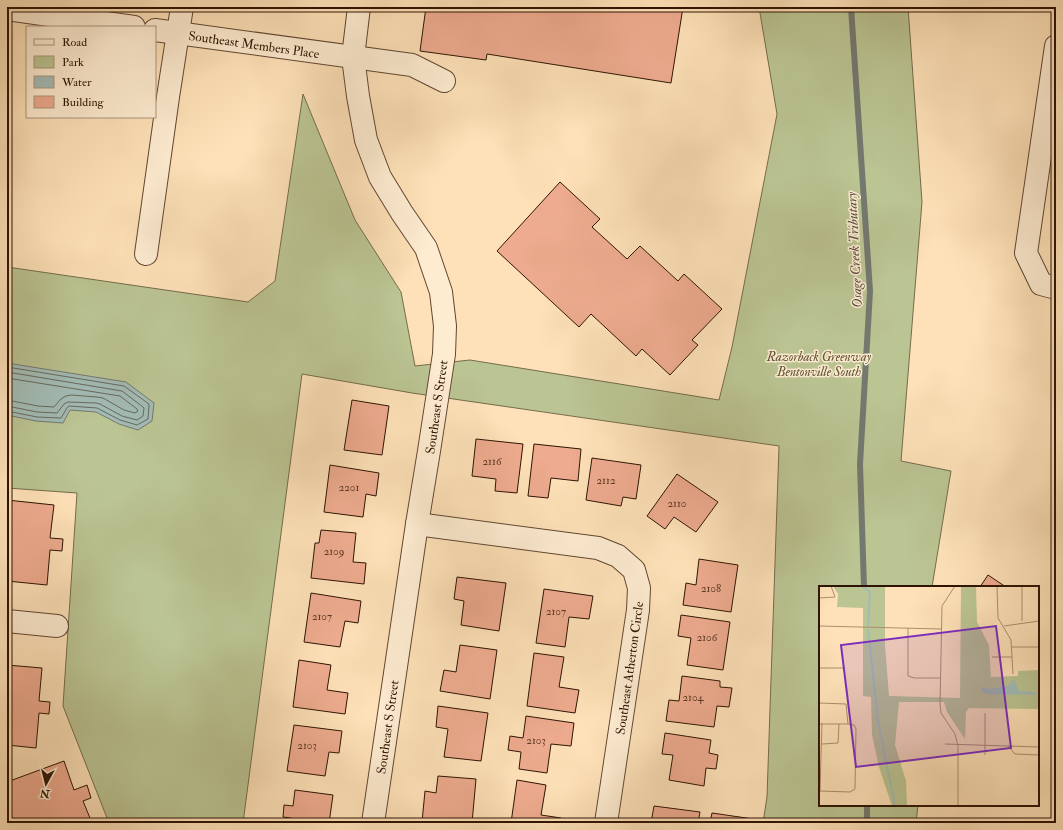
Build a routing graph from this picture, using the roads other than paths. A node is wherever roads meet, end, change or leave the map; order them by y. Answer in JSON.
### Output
{"nodes":[{"id":1,"x":182,"y":7,"type":"edge"},
{"id":2,"x":360,"y":7,"type":"edge"},
{"id":3,"x":17,"y":9,"type":"edge"},
{"id":4,"x":128,"y":26,"type":"edge"},
{"id":5,"x":156,"y":30,"type":"edge"},
{"id":6,"x":178,"y":33,"type":"junction"},
{"id":7,"x":1056,"y":46,"type":"edge"},
{"id":8,"x":353,"y":57,"type":"junction"},
{"id":9,"x":444,"y":82,"type":"dead end"},
{"id":10,"x":146,"y":254,"type":"dead end"},
{"id":11,"x":1056,"y":288,"type":"edge"},
{"id":12,"x":417,"y":524,"type":"junction"},
{"id":13,"x":7,"y":621,"type":"edge"},
{"id":14,"x":57,"y":626,"type":"dead end"},
{"id":15,"x":373,"y":823,"type":"edge"},
{"id":16,"x":606,"y":823,"type":"edge"}],
"edges":[{"from":1,"to":6,"type":"street"},
{"from":2,"to":8,"type":"street","name":"Southeast S Street"},
{"from":3,"to":4,"type":"street"},
{"from":5,"to":6,"type":"street","name":"Southeast Members Place"},
{"from":6,"to":8,"type":"street","name":"Southeast Members Place"},
{"from":6,"to":10,"type":"street"},
{"from":7,"to":11,"type":"street"},
{"from":8,"to":9,"type":"street","name":"Southeast Members Place"},
{"from":8,"to":12,"type":"street","name":"Southeast S Street"},
{"from":12,"to":15,"type":"street","name":"Southeast S Street"},
{"from":12,"to":16,"type":"street","name":"Southeast Atherton Circle"},
{"from":13,"to":14,"type":"street"}]}
